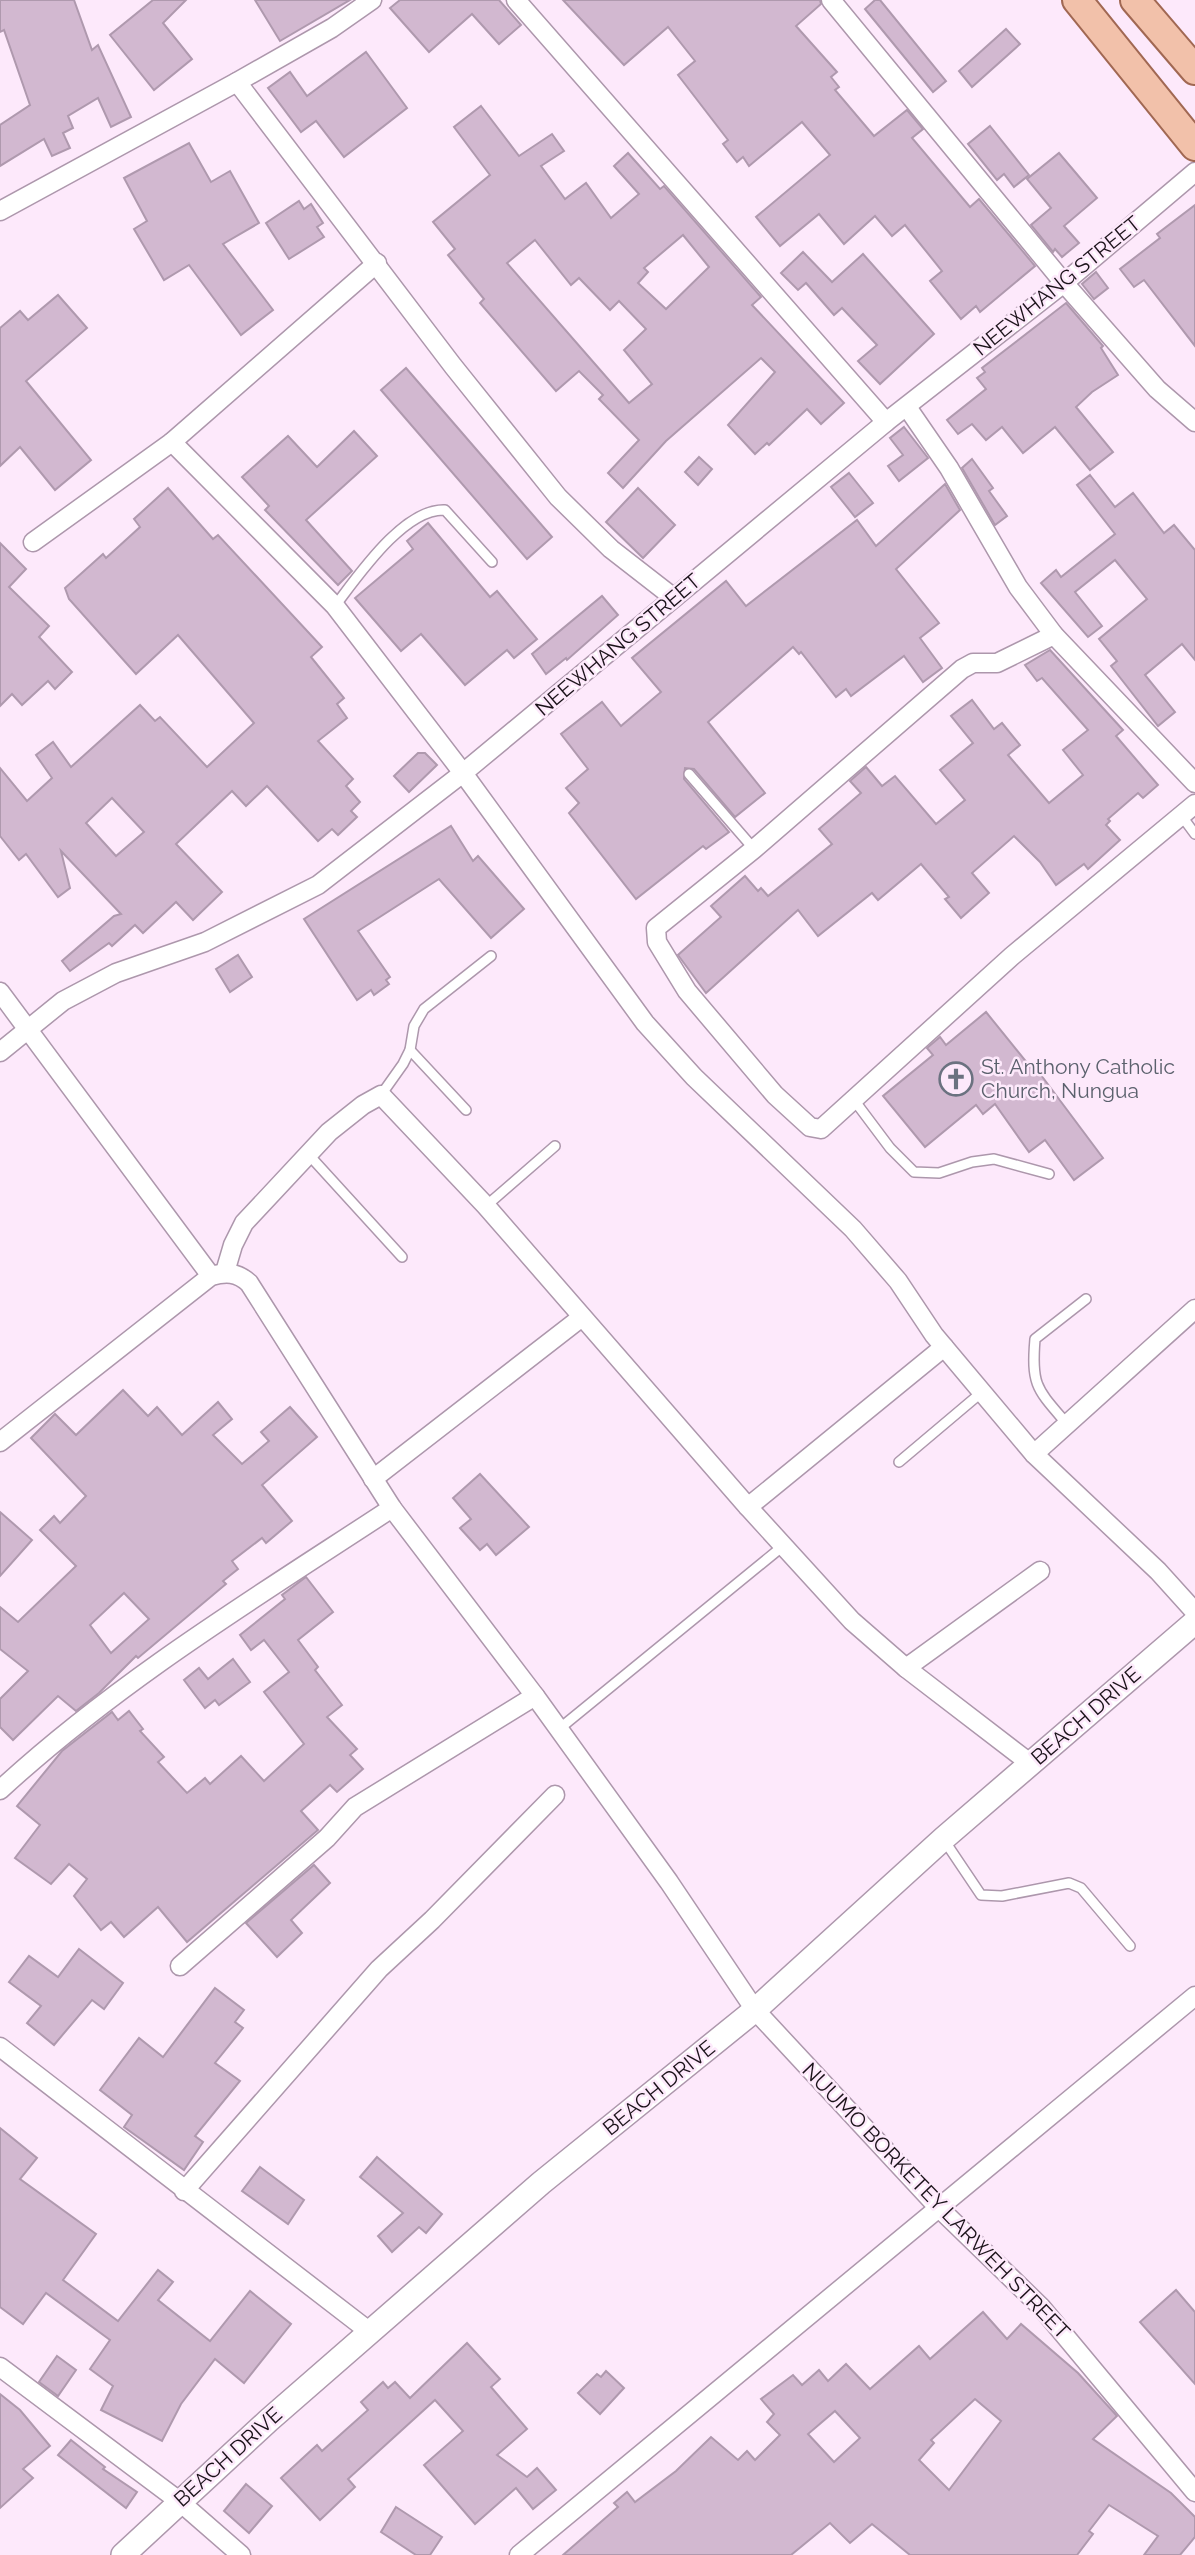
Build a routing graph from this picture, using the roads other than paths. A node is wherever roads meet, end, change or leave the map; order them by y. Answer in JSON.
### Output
{"nodes":[{"id":1,"x":372,"y":0,"type":"edge"},
{"id":2,"x":516,"y":0,"type":"edge"},
{"id":3,"x":831,"y":0,"type":"edge"},
{"id":4,"x":1077,"y":0,"type":"edge"},
{"id":5,"x":1135,"y":0,"type":"edge"},
{"id":6,"x":1195,"y":70,"type":"edge"},
{"id":7,"x":237,"y":82,"type":"junction"},
{"id":8,"x":1195,"y":146,"type":"edge"},
{"id":9,"x":1195,"y":172,"type":"edge"},
{"id":10,"x":0,"y":211,"type":"edge"},
{"id":11,"x":377,"y":263,"type":"junction"},
{"id":12,"x":1064,"y":283,"type":"junction"},
{"id":13,"x":907,"y":407,"type":"junction"},
{"id":14,"x":886,"y":422,"type":"junction"},
{"id":15,"x":1195,"y":422,"type":"edge"},
{"id":16,"x":172,"y":442,"type":"junction"},
{"id":17,"x":33,"y":542,"type":"dead end"},
{"id":18,"x":492,"y":562,"type":"dead end"},
{"id":19,"x":674,"y":598,"type":"junction"},
{"id":20,"x":335,"y":607,"type":"junction"},
{"id":21,"x":1054,"y":635,"type":"junction"},
{"id":22,"x":463,"y":773,"type":"junction"},
{"id":23,"x":689,"y":774,"type":"dead end"},
{"id":24,"x":1195,"y":783,"type":"edge"},
{"id":25,"x":1188,"y":809,"type":"edge"},
{"id":26,"x":1195,"y":834,"type":"edge"},
{"id":27,"x":754,"y":849,"type":"junction"},
{"id":28,"x":491,"y":956,"type":"dead end"},
{"id":29,"x":0,"y":992,"type":"edge"},
{"id":30,"x":27,"y":1029,"type":"junction"},
{"id":31,"x":410,"y":1050,"type":"junction"},
{"id":32,"x":0,"y":1052,"type":"edge"},
{"id":33,"x":381,"y":1095,"type":"junction"},
{"id":34,"x":854,"y":1100,"type":"junction"},
{"id":35,"x":466,"y":1110,"type":"dead end"},
{"id":36,"x":555,"y":1146,"type":"dead end"},
{"id":37,"x":309,"y":1154,"type":"junction"},
{"id":38,"x":1049,"y":1174,"type":"dead end"},
{"id":39,"x":486,"y":1206,"type":"junction"},
{"id":40,"x":402,"y":1257,"type":"dead end"},
{"id":41,"x":218,"y":1274,"type":"junction"},
{"id":42,"x":1086,"y":1299,"type":"dead end"},
{"id":43,"x":1195,"y":1309,"type":"edge"},
{"id":44,"x":582,"y":1317,"type":"junction"},
{"id":45,"x":944,"y":1347,"type":"junction"},
{"id":46,"x":982,"y":1392,"type":"junction"},
{"id":47,"x":1067,"y":1424,"type":"junction"},
{"id":48,"x":0,"y":1442,"type":"edge"},
{"id":49,"x":1034,"y":1454,"type":"junction"},
{"id":50,"x":898,"y":1462,"type":"dead end"},
{"id":51,"x":373,"y":1479,"type":"junction"},
{"id":52,"x":748,"y":1507,"type":"junction"},
{"id":53,"x":392,"y":1508,"type":"junction"},
{"id":54,"x":783,"y":1546,"type":"junction"},
{"id":55,"x":1040,"y":1571,"type":"dead end"},
{"id":56,"x":1194,"y":1624,"type":"edge"},
{"id":57,"x":905,"y":1668,"type":"junction"},
{"id":58,"x":535,"y":1696,"type":"junction"},
{"id":59,"x":559,"y":1729,"type":"junction"},
{"id":60,"x":1031,"y":1764,"type":"junction"},
{"id":61,"x":0,"y":1790,"type":"edge"},
{"id":62,"x":555,"y":1795,"type":"dead end"},
{"id":63,"x":943,"y":1839,"type":"junction"},
{"id":64,"x":1130,"y":1946,"type":"dead end"},
{"id":65,"x":180,"y":1966,"type":"dead end"},
{"id":66,"x":1195,"y":1996,"type":"edge"},
{"id":67,"x":755,"y":2010,"type":"junction"},
{"id":68,"x":0,"y":2047,"type":"edge"},
{"id":69,"x":184,"y":2190,"type":"junction"},
{"id":70,"x":938,"y":2207,"type":"junction"},
{"id":71,"x":370,"y":2332,"type":"junction"},
{"id":72,"x":0,"y":2367,"type":"edge"},
{"id":73,"x":1195,"y":2492,"type":"edge"},
{"id":74,"x":179,"y":2501,"type":"junction"},
{"id":75,"x":524,"y":2554,"type":"edge"},
{"id":76,"x":123,"y":2555,"type":"edge"},
{"id":77,"x":241,"y":2555,"type":"edge"}],
"edges":[{"from":1,"to":7,"type":"street"},
{"from":2,"to":14,"type":"street"},
{"from":3,"to":12,"type":"street"},
{"from":4,"to":8,"type":"main road"},
{"from":5,"to":6,"type":"main road"},
{"from":7,"to":10,"type":"street"},
{"from":7,"to":11,"type":"street"},
{"from":9,"to":12,"type":"street","name":"NEEWHANG STREET"},
{"from":11,"to":16,"type":"street"},
{"from":11,"to":19,"type":"street"},
{"from":12,"to":13,"type":"street","name":"NEEWHANG STREET"},
{"from":12,"to":15,"type":"street"},
{"from":13,"to":14,"type":"street","name":"NEEWHANG STREET"},
{"from":13,"to":21,"type":"street"},
{"from":14,"to":19,"type":"street","name":"NEEWHANG STREET"},
{"from":16,"to":17,"type":"street"},
{"from":16,"to":20,"type":"street"},
{"from":18,"to":20,"type":"lane"},
{"from":19,"to":22,"type":"street","name":"NEEWHANG STREET"},
{"from":20,"to":22,"type":"street"},
{"from":21,"to":24,"type":"street"},
{"from":21,"to":27,"type":"street"},
{"from":22,"to":30,"type":"street","name":"NEEWHANG STREET"},
{"from":22,"to":45,"type":"street"},
{"from":23,"to":27,"type":"lane"},
{"from":25,"to":26,"type":"lane"},
{"from":25,"to":34,"type":"street"},
{"from":27,"to":34,"type":"street"},
{"from":28,"to":31,"type":"lane"},
{"from":29,"to":30,"type":"street"},
{"from":30,"to":32,"type":"street","name":"NEEWHANG STREET"},
{"from":30,"to":41,"type":"street"},
{"from":31,"to":33,"type":"lane"},
{"from":31,"to":35,"type":"lane"},
{"from":33,"to":37,"type":"street"},
{"from":33,"to":39,"type":"street"},
{"from":34,"to":38,"type":"lane"},
{"from":36,"to":39,"type":"lane"},
{"from":37,"to":40,"type":"lane"},
{"from":37,"to":41,"type":"street"},
{"from":39,"to":44,"type":"street"},
{"from":41,"to":48,"type":"street"},
{"from":41,"to":51,"type":"street","name":"NUUMO BORKETEY LARWEH STREET"},
{"from":42,"to":47,"type":"lane"},
{"from":43,"to":47,"type":"street"},
{"from":44,"to":51,"type":"street"},
{"from":44,"to":52,"type":"street"},
{"from":45,"to":46,"type":"street"},
{"from":45,"to":52,"type":"street"},
{"from":46,"to":49,"type":"street"},
{"from":46,"to":50,"type":"lane"},
{"from":47,"to":49,"type":"street"},
{"from":49,"to":56,"type":"street"},
{"from":51,"to":53,"type":"street","name":"NUUMO BORKETEY LARWEH STREET"},
{"from":52,"to":54,"type":"street"},
{"from":53,"to":58,"type":"street","name":"NUUMO BORKETEY LARWEH STREET"},
{"from":53,"to":61,"type":"street"},
{"from":54,"to":57,"type":"street"},
{"from":54,"to":59,"type":"lane"},
{"from":55,"to":57,"type":"street"},
{"from":56,"to":60,"type":"street","name":"BEACH DRIVE"},
{"from":57,"to":60,"type":"street"},
{"from":58,"to":59,"type":"street","name":"NUUMO BORKETEY LARWEH STREET"},
{"from":58,"to":65,"type":"street"},
{"from":59,"to":67,"type":"street","name":"NUUMO BORKETEY LARWEH STREET"},
{"from":60,"to":63,"type":"street","name":"BEACH DRIVE"},
{"from":62,"to":69,"type":"street"},
{"from":63,"to":64,"type":"lane"},
{"from":63,"to":67,"type":"street","name":"BEACH DRIVE"},
{"from":66,"to":70,"type":"street"},
{"from":67,"to":70,"type":"street","name":"NUUMO BORKETEY LARWEH STREET"},
{"from":67,"to":71,"type":"street","name":"BEACH DRIVE"},
{"from":68,"to":69,"type":"street"},
{"from":69,"to":71,"type":"street"},
{"from":70,"to":73,"type":"street","name":"NUUMO BORKETEY LARWEH STREET"},
{"from":70,"to":75,"type":"street"},
{"from":71,"to":74,"type":"street","name":"BEACH DRIVE"},
{"from":72,"to":74,"type":"street"},
{"from":74,"to":76,"type":"street","name":"BEACH DRIVE"},
{"from":74,"to":77,"type":"street"}]}
